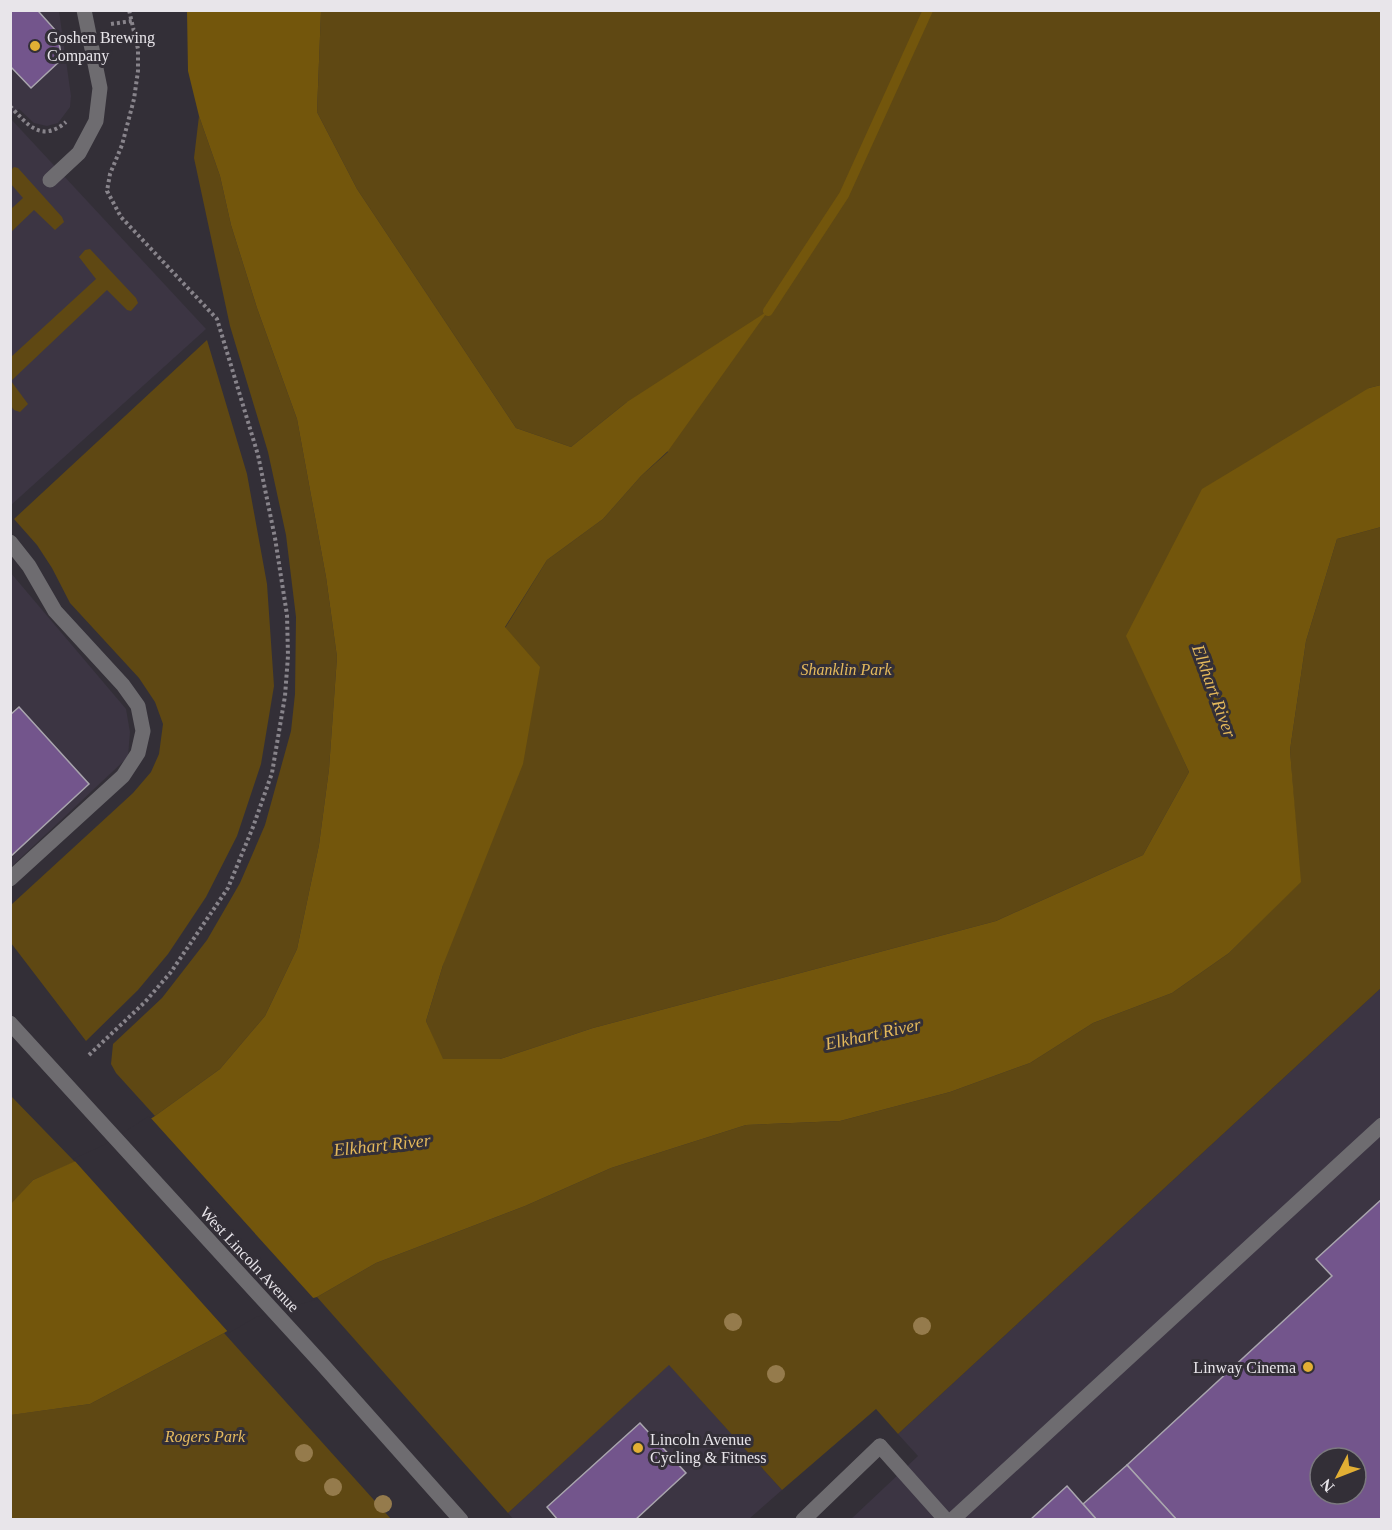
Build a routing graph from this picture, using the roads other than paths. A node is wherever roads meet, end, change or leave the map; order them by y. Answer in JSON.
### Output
{"nodes":[{"id":1,"x":84,"y":10,"type":"edge"},
{"id":2,"x":50,"y":180,"type":"dead end"},
{"id":3,"x":10,"y":542,"type":"edge"},
{"id":4,"x":10,"y":879,"type":"edge"},
{"id":5,"x":10,"y":1023,"type":"edge"},
{"id":6,"x":1382,"y":1125,"type":"edge"},
{"id":7,"x":461,"y":1520,"type":"edge"},
{"id":8,"x":803,"y":1520,"type":"edge"},
{"id":9,"x":946,"y":1520,"type":"edge"},
{"id":10,"x":952,"y":1520,"type":"edge"}],
"edges":[{"from":1,"to":2,"type":"street"},
{"from":3,"to":4,"type":"street"},
{"from":5,"to":7,"type":"street","name":"West Lincoln Avenue"},
{"from":6,"to":10,"type":"street"},
{"from":8,"to":9,"type":"street"}]}
